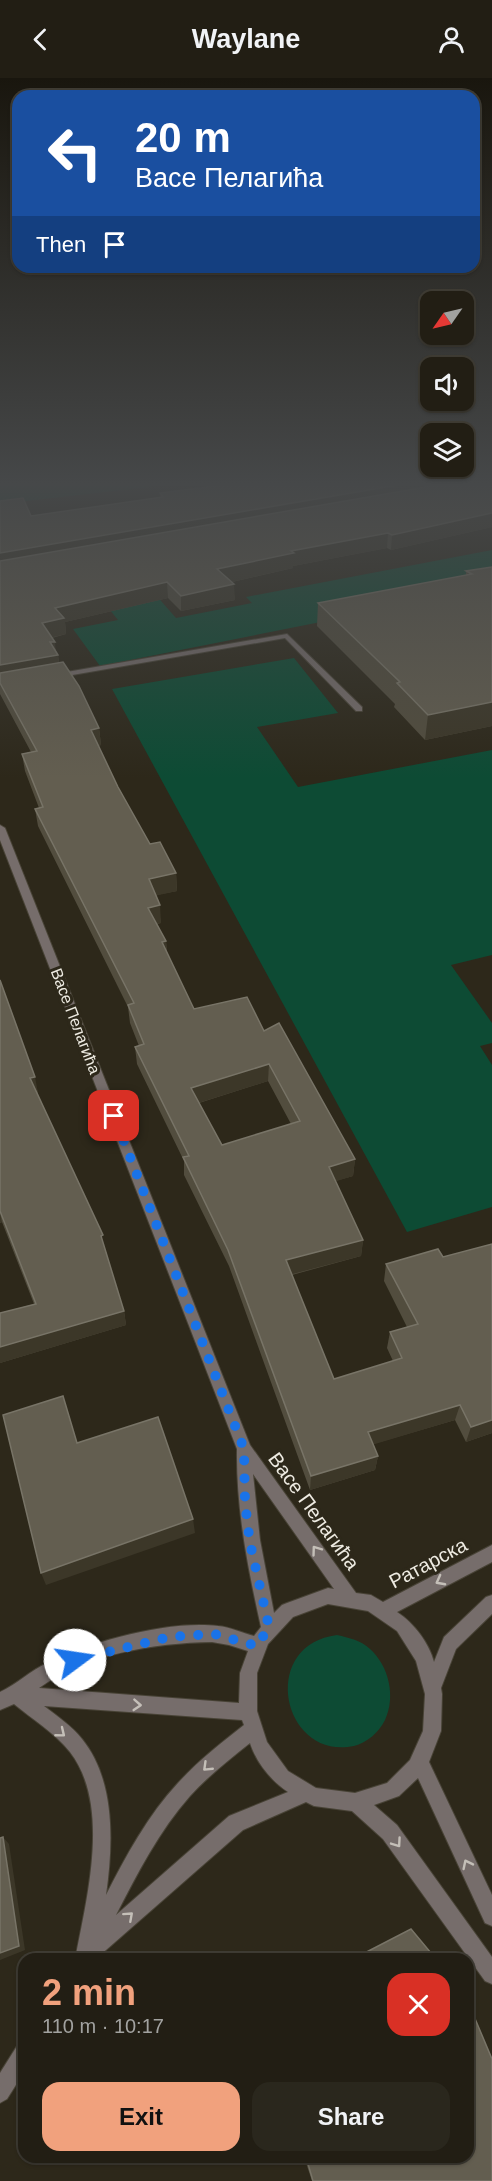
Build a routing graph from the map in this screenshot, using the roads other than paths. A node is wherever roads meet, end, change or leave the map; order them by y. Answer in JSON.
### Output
{"nodes":[{"id":1,"x":46,"y":678,"type":"edge"},
{"id":2,"x":359,"y":709,"type":"dead end"},
{"id":3,"x":0,"y":828,"type":"edge"},
{"id":4,"x":244,"y":1449,"type":"junction"},
{"id":5,"x":492,"y":1553,"type":"edge"},
{"id":6,"x":350,"y":1597,"type":"junction"},
{"id":7,"x":492,"y":1603,"type":"edge"},
{"id":8,"x":384,"y":1610,"type":"junction"},
{"id":9,"x":269,"y":1627,"type":"junction"},
{"id":10,"x":257,"y":1646,"type":"junction"},
{"id":11,"x":434,"y":1684,"type":"junction"},
{"id":12,"x":8,"y":1698,"type":"edge"},
{"id":13,"x":250,"y":1721,"type":"junction"},
{"id":14,"x":419,"y":1761,"type":"junction"},
{"id":15,"x":306,"y":1793,"type":"junction"},
{"id":16,"x":356,"y":1802,"type":"junction"},
{"id":17,"x":492,"y":1916,"type":"edge"},
{"id":18,"x":86,"y":1953,"type":"edge"},
{"id":19,"x":87,"y":1953,"type":"edge"},
{"id":20,"x":90,"y":1953,"type":"edge"},
{"id":21,"x":492,"y":1974,"type":"edge"},
{"id":22,"x":18,"y":2064,"type":"edge"},
{"id":23,"x":0,"y":2092,"type":"edge"}],
"edges":[{"from":1,"to":2,"type":"street"},
{"from":3,"to":4,"type":"street","name":"Васе Пелагића"},
{"from":6,"to":4,"type":"street","name":"Васе Пелагића","one_way":true},
{"from":4,"to":9,"type":"street","name":"Васе Пелагића"},
{"from":5,"to":8,"type":"street","name":"Ратарска","one_way":true},
{"from":6,"to":8,"type":"street"},
{"from":6,"to":9,"type":"street"},
{"from":7,"to":11,"type":"street"},
{"from":8,"to":11,"type":"street"},
{"from":9,"to":10,"type":"street"},
{"from":10,"to":12,"type":"street"},
{"from":10,"to":13,"type":"street"},
{"from":11,"to":14,"type":"street"},
{"from":12,"to":13,"type":"street","one_way":true},
{"from":12,"to":18,"type":"street","one_way":true},
{"from":13,"to":15,"type":"street"},
{"from":13,"to":19,"type":"street","one_way":true},
{"from":14,"to":16,"type":"street"},
{"from":17,"to":14,"type":"street","one_way":true},
{"from":15,"to":16,"type":"street"},
{"from":20,"to":15,"type":"street","one_way":true},
{"from":16,"to":21,"type":"street","one_way":true},
{"from":22,"to":23,"type":"street"}]}
